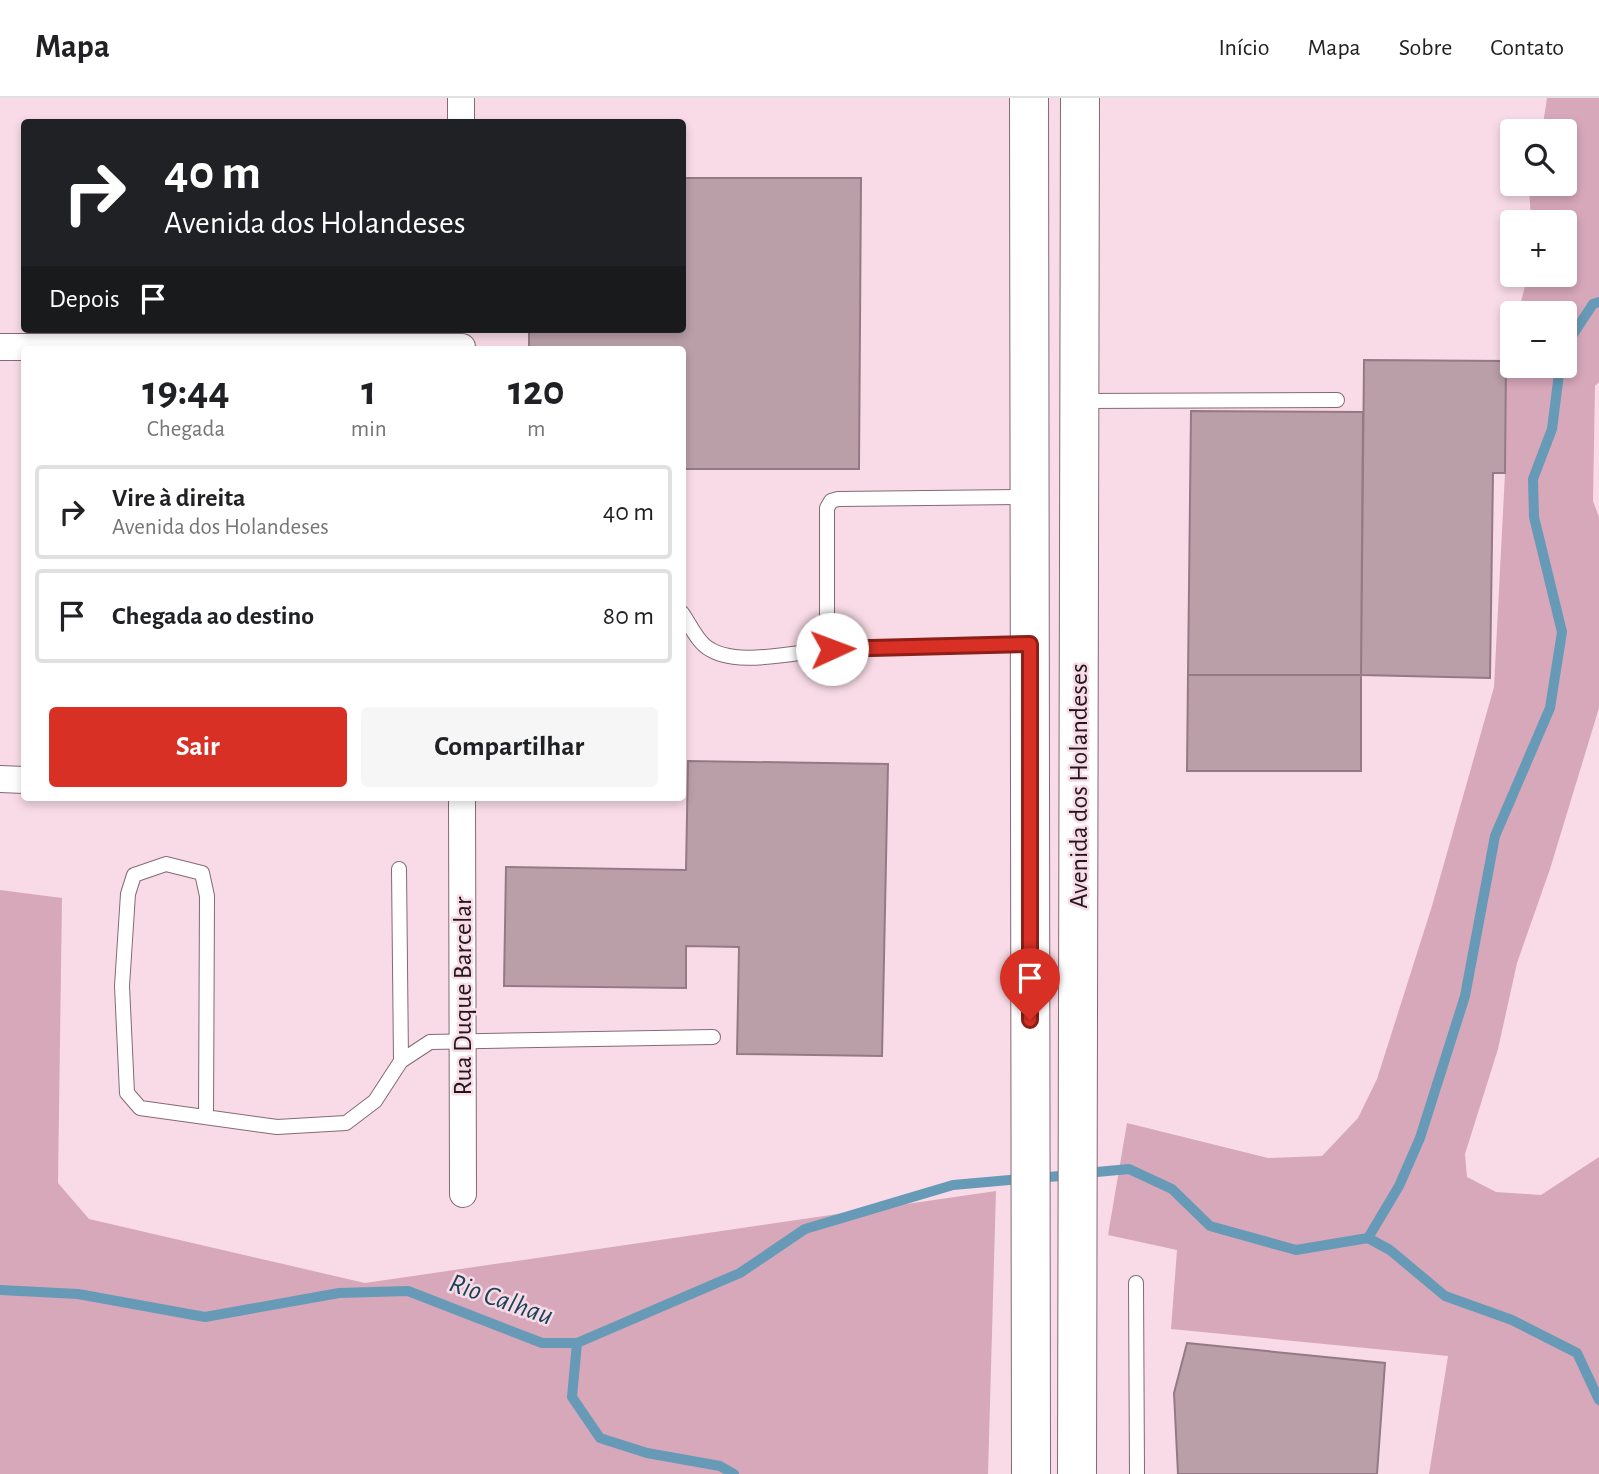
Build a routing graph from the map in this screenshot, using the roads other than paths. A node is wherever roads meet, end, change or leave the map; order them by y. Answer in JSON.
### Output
{"nodes":[{"id":1,"x":461,"y":98,"type":"edge"},
{"id":2,"x":1029,"y":98,"type":"edge"},
{"id":3,"x":1080,"y":98,"type":"edge"},
{"id":4,"x":461,"y":119,"type":"edge"},
{"id":5,"x":462,"y":342,"type":"edge"},
{"id":6,"x":92,"y":346,"type":"edge"},
{"id":7,"x":0,"y":347,"type":"edge"},
{"id":8,"x":21,"y":347,"type":"edge"},
{"id":9,"x":1337,"y":400,"type":"dead end"},
{"id":10,"x":1079,"y":401,"type":"junction"},
{"id":11,"x":1029,"y":498,"type":"junction"},
{"id":12,"x":686,"y":619,"type":"edge"},
{"id":13,"x":1030,"y":644,"type":"junction"},
{"id":14,"x":832,"y":649,"type":"junction"},
{"id":15,"x":0,"y":779,"type":"edge"},
{"id":16,"x":21,"y":780,"type":"edge"},
{"id":17,"x":462,"y":801,"type":"edge"},
{"id":18,"x":399,"y":869,"type":"dead end"},
{"id":19,"x":713,"y":1037,"type":"dead end"},
{"id":20,"x":463,"y":1040,"type":"junction"},
{"id":21,"x":401,"y":1061,"type":"junction"},
{"id":22,"x":206,"y":1117,"type":"junction"},
{"id":23,"x":463,"y":1194,"type":"dead end"},
{"id":24,"x":1136,"y":1283,"type":"dead end"},
{"id":25,"x":1031,"y":1474,"type":"edge"},
{"id":26,"x":1077,"y":1474,"type":"edge"},
{"id":27,"x":1137,"y":1474,"type":"edge"}],
"edges":[{"from":1,"to":4,"type":"street"},
{"from":2,"to":11,"type":"main road","name":"Avenida dos Holandeses"},
{"from":3,"to":10,"type":"main road","name":"Avenida dos Holandeses"},
{"from":5,"to":6,"type":"street"},
{"from":7,"to":8,"type":"street"},
{"from":9,"to":10,"type":"lane"},
{"from":10,"to":26,"type":"main road","name":"Avenida dos Holandeses"},
{"from":11,"to":13,"type":"main road","name":"Avenida dos Holandeses"},
{"from":11,"to":14,"type":"lane"},
{"from":12,"to":14,"type":"lane"},
{"from":13,"to":14,"type":"lane"},
{"from":13,"to":25,"type":"main road","name":"Avenida dos Holandeses"},
{"from":15,"to":16,"type":"street"},
{"from":17,"to":20,"type":"street","name":"Rua Duque Barcelar"},
{"from":18,"to":21,"type":"lane"},
{"from":19,"to":20,"type":"lane"},
{"from":20,"to":21,"type":"lane"},
{"from":20,"to":23,"type":"street","name":"Rua Duque Barcelar"},
{"from":21,"to":22,"type":"lane"},
{"from":22,"to":22,"type":"lane"},
{"from":24,"to":27,"type":"lane"}]}
